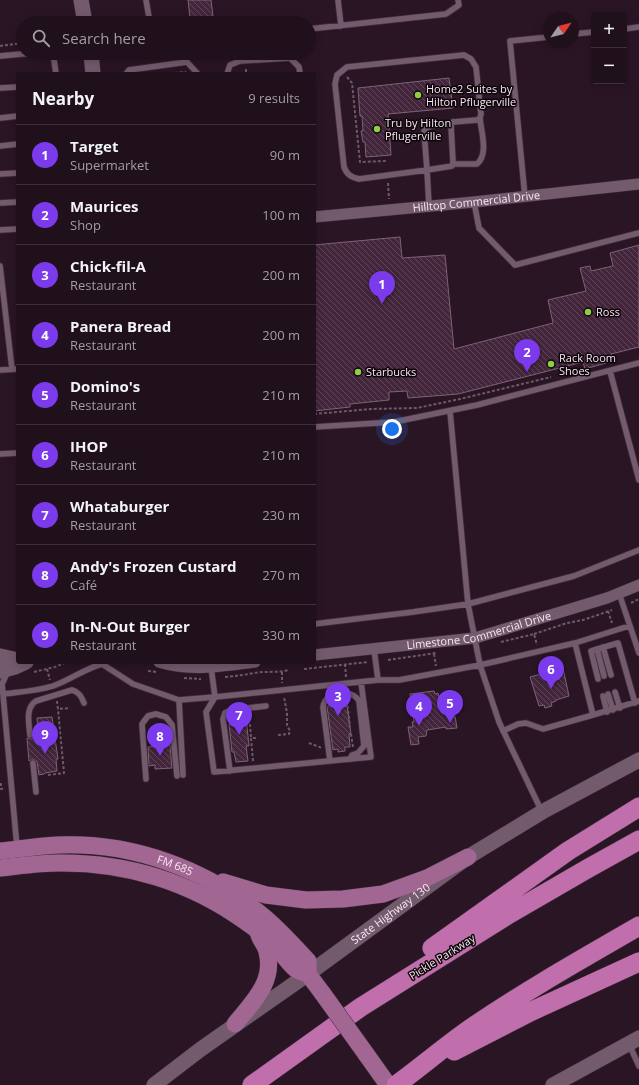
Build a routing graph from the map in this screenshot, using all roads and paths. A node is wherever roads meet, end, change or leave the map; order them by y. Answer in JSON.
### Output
{"nodes":[{"id":1,"x":81,"y":0,"type":"edge"},
{"id":2,"x":88,"y":0,"type":"edge"},
{"id":3,"x":146,"y":0,"type":"edge"},
{"id":4,"x":338,"y":0,"type":"edge"},
{"id":5,"x":458,"y":0,"type":"edge"},
{"id":6,"x":84,"y":16,"type":"edge"},
{"id":7,"x":91,"y":16,"type":"edge"},
{"id":8,"x":149,"y":16,"type":"edge"},
{"id":9,"x":341,"y":26,"type":"junction"},
{"id":10,"x":639,"y":27,"type":"edge"},
{"id":11,"x":316,"y":28,"type":"edge"},
{"id":12,"x":627,"y":29,"type":"edge"},
{"id":13,"x":591,"y":32,"type":"edge"},
{"id":14,"x":579,"y":33,"type":"edge"},
{"id":15,"x":543,"y":38,"type":"edge"},
{"id":16,"x":16,"y":44,"type":"edge"},
{"id":17,"x":0,"y":46,"type":"edge"},
{"id":18,"x":16,"y":54,"type":"edge"},
{"id":19,"x":0,"y":56,"type":"edge"},
{"id":20,"x":54,"y":60,"type":"edge"},
{"id":21,"x":92,"y":60,"type":"edge"},
{"id":22,"x":257,"y":60,"type":"edge"},
{"id":23,"x":292,"y":60,"type":"edge"},
{"id":24,"x":56,"y":72,"type":"edge"},
{"id":25,"x":93,"y":72,"type":"edge"},
{"id":26,"x":128,"y":72,"type":"edge"},
{"id":27,"x":196,"y":72,"type":"edge"},
{"id":28,"x":227,"y":72,"type":"edge"},
{"id":29,"x":300,"y":72,"type":"edge"},
{"id":30,"x":346,"y":76,"type":"dead end"},
{"id":31,"x":16,"y":87,"type":"edge"},
{"id":32,"x":0,"y":88,"type":"edge"},
{"id":33,"x":16,"y":116,"type":"edge"},
{"id":34,"x":0,"y":118,"type":"edge"},
{"id":35,"x":480,"y":118,"type":"junction"},
{"id":36,"x":453,"y":122,"type":"junction"},
{"id":37,"x":16,"y":144,"type":"edge"},
{"id":38,"x":0,"y":146,"type":"edge"},
{"id":39,"x":386,"y":161,"type":"dead end"},
{"id":40,"x":453,"y":164,"type":"junction"},
{"id":41,"x":427,"y":170,"type":"junction"},
{"id":42,"x":16,"y":172,"type":"edge"},
{"id":43,"x":0,"y":174,"type":"edge"},
{"id":44,"x":388,"y":183,"type":"dead end"},
{"id":45,"x":639,"y":184,"type":"edge"},
{"id":46,"x":525,"y":197,"type":"junction"},
{"id":47,"x":389,"y":199,"type":"dead end"},
{"id":48,"x":16,"y":202,"type":"edge"},
{"id":49,"x":474,"y":202,"type":"junction"},
{"id":50,"x":0,"y":203,"type":"edge"},
{"id":51,"x":429,"y":206,"type":"junction"},
{"id":52,"x":316,"y":217,"type":"edge"},
{"id":53,"x":16,"y":229,"type":"edge"},
{"id":54,"x":0,"y":230,"type":"edge"},
{"id":55,"x":639,"y":234,"type":"edge"},
{"id":56,"x":0,"y":266,"type":"edge"},
{"id":57,"x":639,"y":364,"type":"edge"},
{"id":58,"x":15,"y":369,"type":"edge"},
{"id":59,"x":0,"y":370,"type":"edge"},
{"id":60,"x":610,"y":371,"type":"junction"},
{"id":61,"x":555,"y":376,"type":"dead end"},
{"id":62,"x":450,"y":411,"type":"junction"},
{"id":63,"x":316,"y":414,"type":"edge"},
{"id":64,"x":316,"y":427,"type":"edge"},
{"id":65,"x":16,"y":453,"type":"edge"},
{"id":66,"x":0,"y":454,"type":"edge"},
{"id":67,"x":639,"y":480,"type":"edge"},
{"id":68,"x":639,"y":550,"type":"edge"},
{"id":69,"x":639,"y":585,"type":"edge"},
{"id":70,"x":619,"y":593,"type":"junction"},
{"id":71,"x":639,"y":599,"type":"edge"},
{"id":72,"x":631,"y":603,"type":"dead end"},
{"id":73,"x":468,"y":604,"type":"junction"},
{"id":74,"x":612,"y":610,"type":"dead end"},
{"id":75,"x":608,"y":611,"type":"junction"},
{"id":76,"x":316,"y":624,"type":"edge"},
{"id":77,"x":612,"y":626,"type":"dead end"},
{"id":78,"x":629,"y":626,"type":"junction"},
{"id":79,"x":534,"y":634,"type":"junction"},
{"id":80,"x":475,"y":638,"type":"junction"},
{"id":81,"x":500,"y":642,"type":"dead end"},
{"id":82,"x":575,"y":643,"type":"junction"},
{"id":83,"x":537,"y":646,"type":"dead end"},
{"id":84,"x":603,"y":647,"type":"junction"},
{"id":85,"x":374,"y":649,"type":"junction"},
{"id":86,"x":442,"y":652,"type":"dead end"},
{"id":87,"x":639,"y":653,"type":"edge"},
{"id":88,"x":434,"y":654,"type":"junction"},
{"id":89,"x":316,"y":655,"type":"edge"},
{"id":90,"x":388,"y":660,"type":"dead end"},
{"id":91,"x":541,"y":661,"type":"dead end"},
{"id":92,"x":370,"y":662,"type":"dead end"},
{"id":93,"x":62,"y":664,"type":"edge"},
{"id":94,"x":165,"y":664,"type":"edge"},
{"id":95,"x":230,"y":664,"type":"edge"},
{"id":96,"x":217,"y":665,"type":"edge"},
{"id":97,"x":480,"y":665,"type":"junction"},
{"id":98,"x":436,"y":666,"type":"dead end"},
{"id":99,"x":29,"y":667,"type":"edge"},
{"id":100,"x":304,"y":669,"type":"dead end"},
{"id":101,"x":5,"y":670,"type":"edge"},
{"id":102,"x":47,"y":670,"type":"junction"},
{"id":103,"x":289,"y":670,"type":"dead end"},
{"id":104,"x":543,"y":671,"type":"dead end"},
{"id":105,"x":282,"y":672,"type":"junction"},
{"id":106,"x":610,"y":674,"type":"dead end"},
{"id":107,"x":225,"y":677,"type":"dead end"},
{"id":108,"x":601,"y":678,"type":"dead end"},
{"id":109,"x":50,"y":680,"type":"dead end"},
{"id":110,"x":378,"y":680,"type":"junction"},
{"id":111,"x":361,"y":682,"type":"junction"},
{"id":112,"x":282,"y":685,"type":"dead end"},
{"id":113,"x":615,"y":692,"type":"dead end"},
{"id":114,"x":3,"y":694,"type":"junction"},
{"id":115,"x":215,"y":697,"type":"junction"},
{"id":116,"x":284,"y":697,"type":"dead end"},
{"id":117,"x":56,"y":700,"type":"dead end"},
{"id":118,"x":179,"y":700,"type":"junction"},
{"id":119,"x":637,"y":702,"type":"edge"},
{"id":120,"x":84,"y":703,"type":"dead end"},
{"id":121,"x":266,"y":706,"type":"dead end"},
{"id":122,"x":58,"y":708,"type":"junction"},
{"id":123,"x":70,"y":708,"type":"dead end"},
{"id":124,"x":620,"y":708,"type":"junction"},
{"id":125,"x":613,"y":710,"type":"junction"},
{"id":126,"x":607,"y":712,"type":"junction"},
{"id":127,"x":593,"y":715,"type":"junction"},
{"id":128,"x":349,"y":716,"type":"dead end"},
{"id":129,"x":162,"y":722,"type":"dead end"},
{"id":130,"x":250,"y":724,"type":"dead end"},
{"id":131,"x":350,"y":727,"type":"dead end"},
{"id":132,"x":164,"y":729,"type":"dead end"},
{"id":133,"x":503,"y":731,"type":"junction"},
{"id":134,"x":351,"y":734,"type":"dead end"},
{"id":135,"x":30,"y":735,"type":"dead end"},
{"id":136,"x":278,"y":735,"type":"dead end"},
{"id":137,"x":251,"y":738,"type":"junction"},
{"id":138,"x":256,"y":738,"type":"dead end"},
{"id":139,"x":353,"y":750,"type":"dead end"},
{"id":140,"x":350,"y":759,"type":"junction"},
{"id":141,"x":639,"y":760,"type":"edge"},
{"id":142,"x":253,"y":761,"type":"dead end"},
{"id":143,"x":330,"y":761,"type":"junction"},
{"id":144,"x":33,"y":763,"type":"dead end"},
{"id":145,"x":230,"y":771,"type":"junction"},
{"id":146,"x":48,"y":775,"type":"dead end"},
{"id":147,"x":146,"y":778,"type":"dead end"},
{"id":148,"x":0,"y":784,"type":"edge"},
{"id":149,"x":6,"y":788,"type":"dead end"},
{"id":150,"x":36,"y":792,"type":"dead end"},
{"id":151,"x":639,"y":807,"type":"edge"},
{"id":152,"x":542,"y":812,"type":"junction"},
{"id":153,"x":639,"y":840,"type":"edge"},
{"id":154,"x":17,"y":849,"type":"junction"},
{"id":155,"x":0,"y":851,"type":"edge"},
{"id":156,"x":468,"y":858,"type":"junction"},
{"id":157,"x":0,"y":868,"type":"edge"},
{"id":158,"x":200,"y":875,"type":"junction"},
{"id":159,"x":639,"y":926,"type":"edge"},
{"id":160,"x":255,"y":928,"type":"junction"},
{"id":161,"x":639,"y":962,"type":"edge"},
{"id":162,"x":308,"y":974,"type":"junction"},
{"id":163,"x":361,"y":1007,"type":"junction"},
{"id":164,"x":235,"y":1024,"type":"junction"},
{"id":165,"x":634,"y":1041,"type":"edge"},
{"id":166,"x":639,"y":1066,"type":"edge"},
{"id":167,"x":419,"y":1069,"type":"junction"},
{"id":168,"x":154,"y":1085,"type":"edge"},
{"id":169,"x":252,"y":1085,"type":"edge"},
{"id":170,"x":388,"y":1085,"type":"edge"},
{"id":171,"x":396,"y":1085,"type":"edge"},
{"id":172,"x":553,"y":1085,"type":"edge"}],
"edges":[{"from":1,"to":6,"type":"main road"},
{"from":2,"to":7,"type":"main road"},
{"from":3,"to":8,"type":"lane"},
{"from":4,"to":9,"type":"lane"},
{"from":5,"to":9,"type":"lane"},
{"from":9,"to":11,"type":"lane"},
{"from":10,"to":12,"type":"lane"},
{"from":13,"to":14,"type":"lane"},
{"from":15,"to":46,"type":"lane"},
{"from":16,"to":17,"type":"path"},
{"from":18,"to":19,"type":"lane"},
{"from":20,"to":24,"type":"lane"},
{"from":21,"to":25,"type":"main road"},
{"from":22,"to":28,"type":"lane"},
{"from":23,"to":29,"type":"lane"},
{"from":26,"to":27,"type":"lane"},
{"from":30,"to":39,"type":"path"},
{"from":31,"to":32,"type":"lane"},
{"from":33,"to":34,"type":"lane"},
{"from":35,"to":36,"type":"lane"},
{"from":35,"to":40,"type":"lane"},
{"from":35,"to":41,"type":"lane"},
{"from":36,"to":40,"type":"lane"},
{"from":36,"to":41,"type":"lane"},
{"from":37,"to":38,"type":"lane"},
{"from":40,"to":41,"type":"lane"},
{"from":41,"to":51,"type":"lane"},
{"from":42,"to":43,"type":"lane"},
{"from":44,"to":47,"type":"path"},
{"from":45,"to":46,"type":"street","name":"Hilltop Commercial Drive"},
{"from":46,"to":49,"type":"street","name":"Hilltop Commercial Drive"},
{"from":48,"to":50,"type":"lane"},
{"from":49,"to":51,"type":"street","name":"Hilltop Commercial Drive"},
{"from":49,"to":55,"type":"lane"},
{"from":51,"to":52,"type":"street","name":"Hilltop Commercial Drive"},
{"from":53,"to":54,"type":"lane"},
{"from":56,"to":58,"type":"lane"},
{"from":57,"to":60,"type":"lane"},
{"from":58,"to":59,"type":"lane"},
{"from":60,"to":62,"type":"lane"},
{"from":60,"to":67,"type":"lane"},
{"from":61,"to":63,"type":"path"},
{"from":62,"to":64,"type":"lane"},
{"from":62,"to":73,"type":"lane"},
{"from":65,"to":66,"type":"lane"},
{"from":68,"to":73,"type":"lane"},
{"from":69,"to":70,"type":"street","name":"Limestone Commercial Drive"},
{"from":70,"to":78,"type":"lane"},
{"from":70,"to":80,"type":"street","name":"Limestone Commercial Drive"},
{"from":71,"to":72,"type":"path"},
{"from":73,"to":76,"type":"lane"},
{"from":73,"to":80,"type":"lane"},
{"from":74,"to":75,"type":"path"},
{"from":75,"to":77,"type":"path"},
{"from":75,"to":79,"type":"path"},
{"from":78,"to":82,"type":"lane"},
{"from":78,"to":87,"type":"lane"},
{"from":79,"to":81,"type":"path"},
{"from":79,"to":83,"type":"path"},
{"from":80,"to":85,"type":"street","name":"Limestone Commercial Drive"},
{"from":80,"to":97,"type":"lane"},
{"from":82,"to":97,"type":"lane"},
{"from":82,"to":127,"type":"lane"},
{"from":84,"to":106,"type":"lane"},
{"from":84,"to":108,"type":"lane"},
{"from":84,"to":119,"type":"lane"},
{"from":85,"to":89,"type":"street","name":"Limestone Commercial Drive"},
{"from":85,"to":110,"type":"lane"},
{"from":86,"to":88,"type":"path"},
{"from":88,"to":90,"type":"path"},
{"from":88,"to":98,"type":"path"},
{"from":91,"to":104,"type":"path"},
{"from":92,"to":100,"type":"path"},
{"from":93,"to":102,"type":"path"},
{"from":94,"to":96,"type":"street"},
{"from":95,"to":96,"type":"street"},
{"from":96,"to":115,"type":"lane"},
{"from":97,"to":110,"type":"lane"},
{"from":97,"to":133,"type":"lane"},
{"from":99,"to":101,"type":"main road"},
{"from":99,"to":102,"type":"path"},
{"from":101,"to":114,"type":"lane"},
{"from":102,"to":109,"type":"path"},
{"from":103,"to":105,"type":"path"},
{"from":105,"to":107,"type":"path"},
{"from":105,"to":112,"type":"path"},
{"from":110,"to":111,"type":"lane"},
{"from":111,"to":115,"type":"lane"},
{"from":111,"to":140,"type":"lane"},
{"from":113,"to":124,"type":"lane"},
{"from":114,"to":118,"type":"lane"},
{"from":114,"to":154,"type":"lane"},
{"from":115,"to":118,"type":"lane"},
{"from":115,"to":145,"type":"lane"},
{"from":116,"to":136,"type":"path"},
{"from":117,"to":122,"type":"path"},
{"from":118,"to":147,"type":"lane"},
{"from":119,"to":124,"type":"lane"},
{"from":120,"to":135,"type":"lane"},
{"from":121,"to":145,"type":"lane"},
{"from":122,"to":123,"type":"path"},
{"from":122,"to":146,"type":"path"},
{"from":124,"to":125,"type":"lane"},
{"from":125,"to":126,"type":"lane"},
{"from":125,"to":126,"type":"lane"},
{"from":126,"to":127,"type":"lane"},
{"from":127,"to":133,"type":"lane"},
{"from":128,"to":131,"type":"path"},
{"from":129,"to":132,"type":"path"},
{"from":130,"to":137,"type":"path"},
{"from":133,"to":152,"type":"lane"},
{"from":134,"to":139,"type":"path"},
{"from":137,"to":138,"type":"path"},
{"from":137,"to":142,"type":"path"},
{"from":140,"to":143,"type":"lane"},
{"from":140,"to":143,"type":"lane"},
{"from":141,"to":152,"type":"main road","name":"State Highway 130","number":"FM 685"},
{"from":143,"to":145,"type":"lane"},
{"from":144,"to":150,"type":"lane"},
{"from":148,"to":149,"type":"path"},
{"from":151,"to":163,"type":"highway"},
{"from":152,"to":156,"type":"main road","name":"State Highway 130","number":"FM 685"},
{"from":153,"to":163,"type":"highway","name":"Pickle Parkway"},
{"from":154,"to":155,"type":"main road","name":"FM 685","number":"FM 685"},
{"from":154,"to":158,"type":"main road","name":"FM 685","number":"FM 685"},
{"from":156,"to":158,"type":"main road","number":"FM 685"},
{"from":156,"to":162,"type":"main road","name":"State Highway 130"},
{"from":157,"to":160,"type":"main road","name":"FM 685","number":"FM 685"},
{"from":158,"to":162,"type":"main road","name":"FM 685"},
{"from":159,"to":167,"type":"highway"},
{"from":160,"to":162,"type":"main road","name":"FM 685","number":"FM 685"},
{"from":160,"to":164,"type":"main road"},
{"from":161,"to":167,"type":"highway"},
{"from":162,"to":164,"type":"main road","name":"State Highway 130"},
{"from":162,"to":170,"type":"main road","name":"FM 685","number":"FM 685","bridge":true},
{"from":163,"to":169,"type":"highway","name":"Pickle Parkway"},
{"from":164,"to":168,"type":"main road","name":"State Highway 130"},
{"from":165,"to":166,"type":"lane"},
{"from":165,"to":172,"type":"main road"},
{"from":167,"to":171,"type":"highway"}]}
